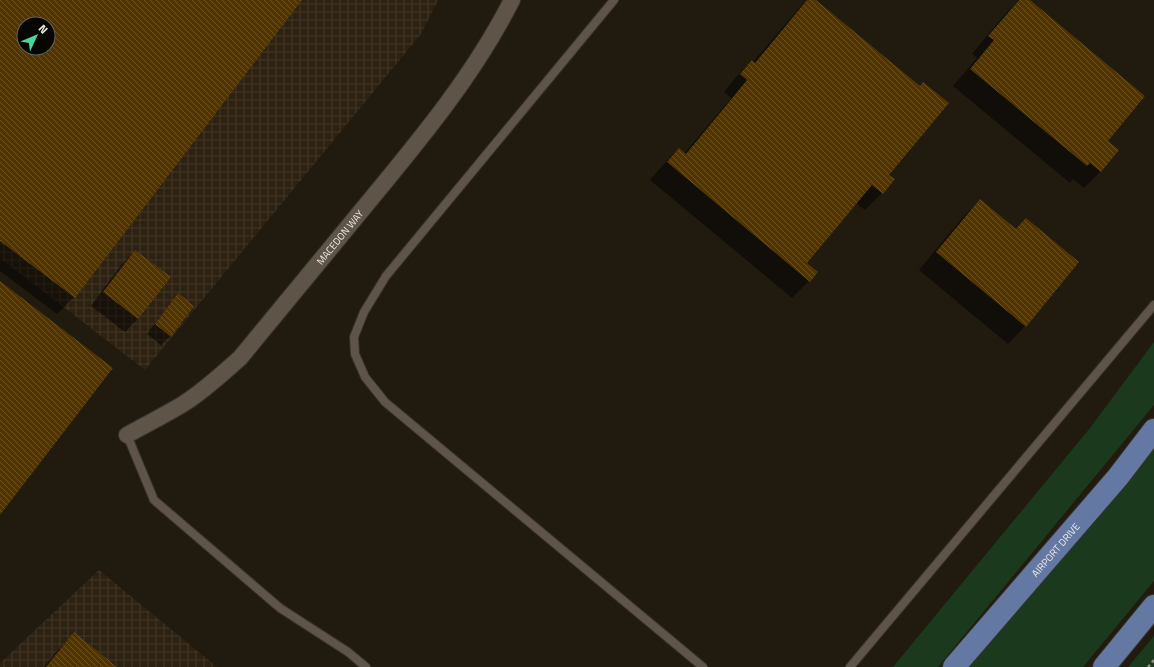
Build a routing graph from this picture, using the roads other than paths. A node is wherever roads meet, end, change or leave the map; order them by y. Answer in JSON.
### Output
{"nodes":[{"id":1,"x":512,"y":0,"type":"edge"},
{"id":2,"x":614,"y":0,"type":"edge"},
{"id":3,"x":1154,"y":305,"type":"edge"},
{"id":4,"x":1154,"y":430,"type":"edge"},
{"id":5,"x":127,"y":435,"type":"joint"},
{"id":6,"x":1154,"y":606,"type":"edge"},
{"id":7,"x":366,"y":667,"type":"edge"},
{"id":8,"x":703,"y":667,"type":"edge"},
{"id":9,"x":850,"y":667,"type":"edge"},
{"id":10,"x":954,"y":667,"type":"edge"},
{"id":11,"x":1104,"y":667,"type":"edge"}],
"edges":[{"from":1,"to":5,"type":"street","name":"MACEDON WAY"},
{"from":2,"to":8,"type":"lane"},
{"from":3,"to":9,"type":"lane"},
{"from":4,"to":10,"type":"main road","name":"AIRPORT DRIVE"},
{"from":5,"to":7,"type":"lane"},
{"from":6,"to":11,"type":"main road"}]}
